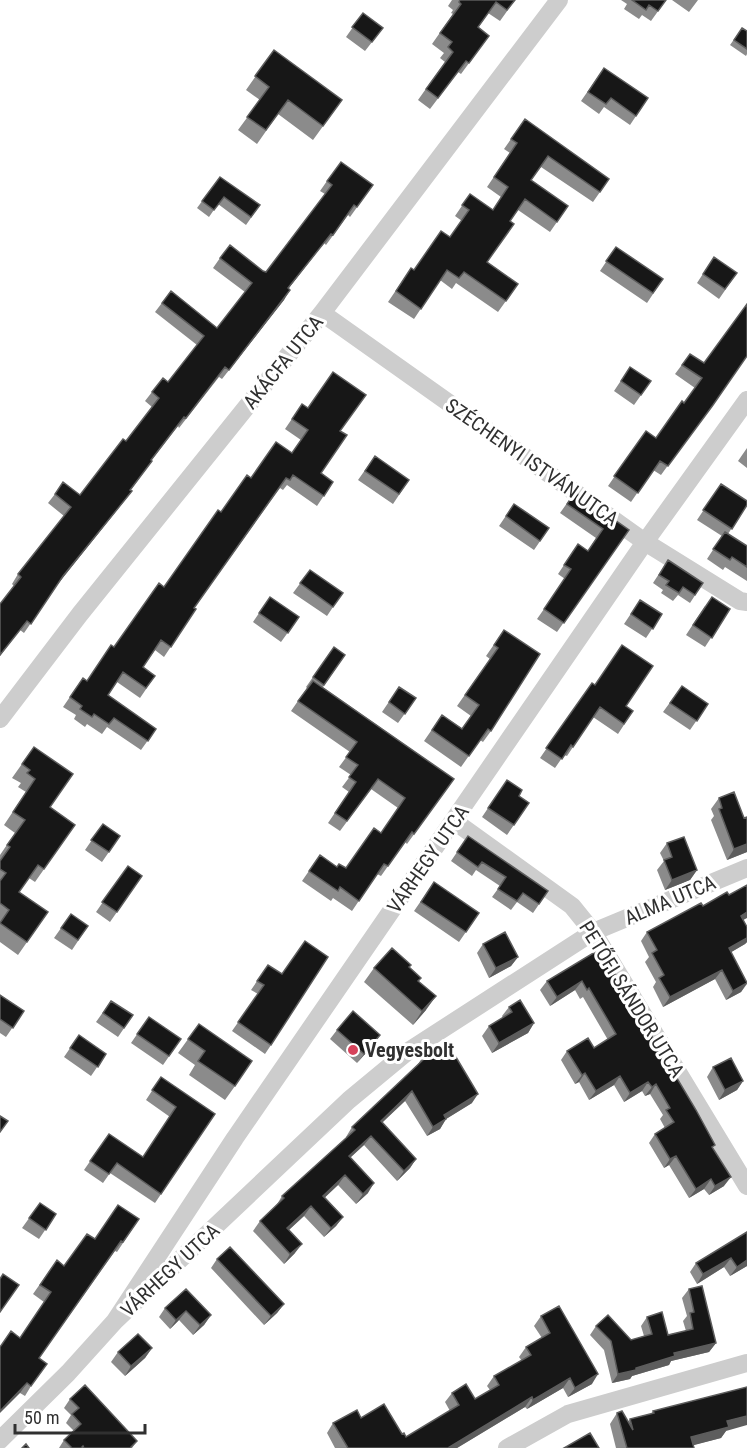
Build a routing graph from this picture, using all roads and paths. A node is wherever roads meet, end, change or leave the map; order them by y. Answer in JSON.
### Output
{"nodes":[{"id":1,"x":559,"y":0,"type":"edge"},
{"id":2,"x":322,"y":313,"type":"junction"},
{"id":3,"x":747,"y":400,"type":"edge"},
{"id":4,"x":645,"y":542,"type":"junction"},
{"id":5,"x":747,"y":602,"type":"edge"},
{"id":6,"x":0,"y":719,"type":"edge"},
{"id":7,"x":454,"y":821,"type":"junction"},
{"id":8,"x":747,"y":868,"type":"edge"},
{"id":9,"x":593,"y":932,"type":"junction"},
{"id":10,"x":747,"y":1186,"type":"edge"},
{"id":11,"x":115,"y":1322,"type":"junction"},
{"id":12,"x":747,"y":1363,"type":"edge"},
{"id":13,"x":0,"y":1440,"type":"edge"},
{"id":14,"x":507,"y":1448,"type":"edge"}],
"edges":[{"from":1,"to":2,"type":"street","name":"AKÁCFA UTCA"},
{"from":2,"to":4,"type":"street","name":"SZÉCHENYI ISTVÁN UTCA"},
{"from":2,"to":6,"type":"street","name":"AKÁCFA UTCA"},
{"from":3,"to":4,"type":"street","name":"VÁRHEGY UTCA"},
{"from":4,"to":5,"type":"street","name":"SZÉCHENYI ISTVÁN UTCA"},
{"from":4,"to":7,"type":"street","name":"VÁRHEGY UTCA"},
{"from":7,"to":9,"type":"street","name":"PETŐFI SÁNDOR UTCA"},
{"from":7,"to":11,"type":"street","name":"VÁRHEGY UTCA"},
{"from":8,"to":9,"type":"street","name":"ALMA UTCA"},
{"from":9,"to":10,"type":"street","name":"PETŐFI SÁNDOR UTCA"},
{"from":9,"to":11,"type":"street","name":"VÁRHEGY UTCA"},
{"from":11,"to":13,"type":"street","name":"VÁRHEGY UTCA"},
{"from":12,"to":14,"type":"street"}]}
